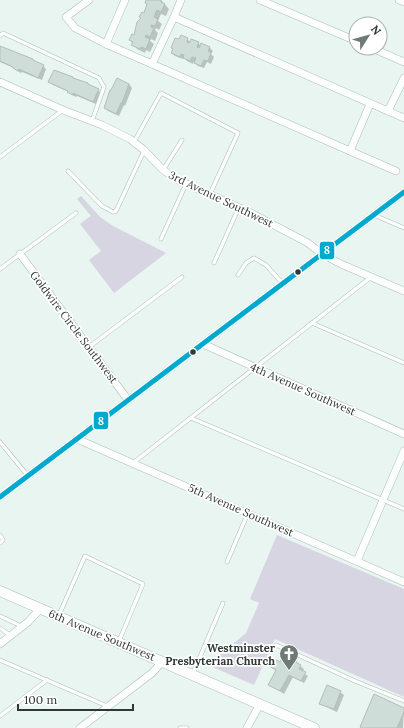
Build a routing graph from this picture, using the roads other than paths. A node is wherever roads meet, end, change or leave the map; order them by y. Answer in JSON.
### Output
{"nodes":[{"id":1,"x":89,"y":0,"type":"edge"},
{"id":2,"x":125,"y":0,"type":"edge"},
{"id":3,"x":181,"y":0,"type":"edge"},
{"id":4,"x":260,"y":0,"type":"edge"},
{"id":5,"x":399,"y":0,"type":"edge"},
{"id":6,"x":404,"y":2,"type":"edge"},
{"id":7,"x":174,"y":17,"type":"junction"},
{"id":8,"x":0,"y":36,"type":"edge"},
{"id":9,"x":348,"y":38,"type":"edge"},
{"id":10,"x":106,"y":44,"type":"junction"},
{"id":11,"x":388,"y":55,"type":"edge"},
{"id":12,"x":404,"y":62,"type":"edge"},
{"id":13,"x":152,"y":64,"type":"junction"},
{"id":14,"x":404,"y":78,"type":"edge"},
{"id":15,"x":0,"y":82,"type":"edge"},
{"id":16,"x":370,"y":104,"type":"junction"},
{"id":17,"x":62,"y":110,"type":"junction"},
{"id":18,"x":388,"y":111,"type":"junction"},
{"id":19,"x":404,"y":118,"type":"edge"},
{"id":20,"x":92,"y":121,"type":"junction"},
{"id":21,"x":182,"y":140,"type":"dead end"},
{"id":22,"x":134,"y":142,"type":"junction"},
{"id":23,"x":144,"y":150,"type":"junction"},
{"id":24,"x":350,"y":151,"type":"junction"},
{"id":25,"x":0,"y":157,"type":"edge"},
{"id":26,"x":163,"y":170,"type":"junction"},
{"id":27,"x":68,"y":171,"type":"dead end"},
{"id":28,"x":396,"y":171,"type":"dead end"},
{"id":29,"x":186,"y":184,"type":"junction"},
{"id":30,"x":404,"y":192,"type":"edge"},
{"id":31,"x":209,"y":194,"type":"junction"},
{"id":32,"x":239,"y":207,"type":"junction"},
{"id":33,"x":76,"y":213,"type":"dead end"},
{"id":34,"x":373,"y":215,"type":"junction"},
{"id":35,"x":404,"y":228,"type":"edge"},
{"id":36,"x":161,"y":238,"type":"dead end"},
{"id":37,"x":20,"y":254,"type":"junction"},
{"id":38,"x":322,"y":254,"type":"junction"},
{"id":39,"x":214,"y":263,"type":"dead end"},
{"id":40,"x":0,"y":269,"type":"edge"},
{"id":41,"x":238,"y":275,"type":"dead end"},
{"id":42,"x":182,"y":277,"type":"dead end"},
{"id":43,"x":371,"y":277,"type":"junction"},
{"id":44,"x":283,"y":284,"type":"junction"},
{"id":45,"x":404,"y":291,"type":"edge"},
{"id":46,"x":312,"y":323,"type":"junction"},
{"id":47,"x":203,"y":344,"type":"junction"},
{"id":48,"x":88,"y":348,"type":"junction"},
{"id":49,"x":404,"y":363,"type":"edge"},
{"id":50,"x":255,"y":368,"type":"junction"},
{"id":51,"x":128,"y":400,"type":"junction"},
{"id":52,"x":191,"y":418,"type":"junction"},
{"id":53,"x":404,"y":434,"type":"edge"},
{"id":54,"x":77,"y":439,"type":"junction"},
{"id":55,"x":0,"y":442,"type":"edge"},
{"id":56,"x":404,"y":451,"type":"edge"},
{"id":57,"x":133,"y":463,"type":"junction"},
{"id":58,"x":28,"y":476,"type":"junction"},
{"id":59,"x":0,"y":497,"type":"edge"},
{"id":60,"x":383,"y":500,"type":"junction"},
{"id":61,"x":404,"y":509,"type":"edge"},
{"id":62,"x":248,"y":513,"type":"junction"},
{"id":63,"x":0,"y":536,"type":"edge"},
{"id":64,"x":0,"y":542,"type":"edge"},
{"id":65,"x":357,"y":561,"type":"junction"},
{"id":66,"x":227,"y":562,"type":"dead end"},
{"id":67,"x":404,"y":582,"type":"edge"},
{"id":68,"x":0,"y":591,"type":"edge"},
{"id":69,"x":223,"y":603,"type":"dead end"},
{"id":70,"x":41,"y":608,"type":"junction"},
{"id":71,"x":59,"y":616,"type":"junction"},
{"id":72,"x":0,"y":617,"type":"edge"},
{"id":73,"x":22,"y":627,"type":"junction"},
{"id":74,"x":0,"y":628,"type":"edge"},
{"id":75,"x":10,"y":636,"type":"junction"},
{"id":76,"x":118,"y":642,"type":"junction"},
{"id":77,"x":0,"y":644,"type":"edge"},
{"id":78,"x":276,"y":645,"type":"dead end"},
{"id":79,"x":0,"y":660,"type":"edge"},
{"id":80,"x":163,"y":661,"type":"junction"},
{"id":81,"x":193,"y":674,"type":"junction"},
{"id":82,"x":47,"y":680,"type":"junction"},
{"id":83,"x":404,"y":701,"type":"edge"},
{"id":84,"x":260,"y":704,"type":"junction"},
{"id":85,"x":108,"y":706,"type":"junction"},
{"id":86,"x":0,"y":716,"type":"edge"},
{"id":87,"x":80,"y":728,"type":"edge"},
{"id":88,"x":180,"y":728,"type":"edge"},
{"id":89,"x":187,"y":728,"type":"edge"},
{"id":90,"x":247,"y":728,"type":"edge"},
{"id":91,"x":314,"y":728,"type":"edge"}],
"edges":[{"from":1,"to":10,"type":"street"},
{"from":2,"to":10,"type":"street"},
{"from":3,"to":7,"type":"street"},
{"from":4,"to":9,"type":"street"},
{"from":5,"to":6,"type":"street"},
{"from":7,"to":13,"type":"street"},
{"from":7,"to":16,"type":"street"},
{"from":8,"to":20,"type":"lane"},
{"from":10,"to":13,"type":"street"},
{"from":11,"to":12,"type":"street"},
{"from":13,"to":24,"type":"street"},
{"from":14,"to":18,"type":"street"},
{"from":15,"to":17,"type":"street","name":"3rd Avenue Southwest"},
{"from":16,"to":18,"type":"street"},
{"from":16,"to":24,"type":"street"},
{"from":17,"to":20,"type":"street","name":"3rd Avenue Southwest"},
{"from":17,"to":25,"type":"lane"},
{"from":18,"to":19,"type":"street"},
{"from":20,"to":22,"type":"street","name":"3rd Avenue Southwest"},
{"from":21,"to":26,"type":"lane"},
{"from":22,"to":23,"type":"street","name":"3rd Avenue Southwest"},
{"from":22,"to":31,"type":"lane"},
{"from":23,"to":26,"type":"street","name":"3rd Avenue Southwest"},
{"from":23,"to":27,"type":"lane"},
{"from":24,"to":28,"type":"street"},
{"from":26,"to":29,"type":"street","name":"3rd Avenue Southwest"},
{"from":29,"to":31,"type":"street","name":"3rd Avenue Southwest"},
{"from":29,"to":36,"type":"lane"},
{"from":30,"to":34,"type":"street"},
{"from":31,"to":32,"type":"street","name":"3rd Avenue Southwest"},
{"from":32,"to":38,"type":"street","name":"3rd Avenue Southwest"},
{"from":32,"to":39,"type":"lane"},
{"from":33,"to":37,"type":"lane"},
{"from":34,"to":35,"type":"lane"},
{"from":34,"to":38,"type":"street"},
{"from":37,"to":40,"type":"lane"},
{"from":37,"to":48,"type":"street","name":"Goldwire Circle Southwest"},
{"from":38,"to":43,"type":"street","name":"3rd Avenue Southwest"},
{"from":38,"to":44,"type":"street"},
{"from":41,"to":44,"type":"lane"},
{"from":42,"to":48,"type":"lane"},
{"from":43,"to":45,"type":"street","name":"3rd Avenue Southwest"},
{"from":43,"to":46,"type":"lane"},
{"from":44,"to":47,"type":"street"},
{"from":46,"to":49,"type":"lane"},
{"from":46,"to":50,"type":"lane"},
{"from":47,"to":50,"type":"street","name":"4th Avenue Southwest"},
{"from":47,"to":51,"type":"street"},
{"from":48,"to":51,"type":"street","name":"Goldwire Circle Southwest"},
{"from":50,"to":52,"type":"lane"},
{"from":50,"to":53,"type":"street","name":"4th Avenue Southwest"},
{"from":51,"to":54,"type":"street"},
{"from":52,"to":57,"type":"lane"},
{"from":52,"to":60,"type":"lane"},
{"from":54,"to":57,"type":"street","name":"5th Avenue Southwest"},
{"from":54,"to":58,"type":"street"},
{"from":55,"to":58,"type":"lane"},
{"from":56,"to":60,"type":"street"},
{"from":57,"to":62,"type":"street","name":"5th Avenue Southwest"},
{"from":58,"to":59,"type":"street"},
{"from":60,"to":61,"type":"lane"},
{"from":60,"to":65,"type":"street"},
{"from":62,"to":65,"type":"street","name":"5th Avenue Southwest"},
{"from":62,"to":66,"type":"lane"},
{"from":63,"to":64,"type":"lane"},
{"from":65,"to":67,"type":"street","name":"5th Avenue Southwest"},
{"from":68,"to":70,"type":"main road","name":"6th Avenue Southwest"},
{"from":69,"to":81,"type":"lane"},
{"from":70,"to":71,"type":"main road","name":"6th Avenue Southwest"},
{"from":70,"to":73,"type":"street"},
{"from":71,"to":76,"type":"main road","name":"6th Avenue Southwest"},
{"from":71,"to":76,"type":"lane"},
{"from":72,"to":73,"type":"lane"},
{"from":73,"to":75,"type":"street"},
{"from":74,"to":75,"type":"lane"},
{"from":75,"to":77,"type":"street"},
{"from":76,"to":80,"type":"main road","name":"6th Avenue Southwest"},
{"from":78,"to":83,"type":"lane"},
{"from":79,"to":82,"type":"lane"},
{"from":80,"to":81,"type":"main road","name":"6th Avenue Southwest"},
{"from":80,"to":85,"type":"street"},
{"from":81,"to":84,"type":"main road","name":"6th Avenue Southwest"},
{"from":82,"to":85,"type":"lane"},
{"from":82,"to":86,"type":"lane"},
{"from":84,"to":90,"type":"street"},
{"from":84,"to":91,"type":"main road","name":"6th Avenue Southwest"},
{"from":85,"to":87,"type":"street"},
{"from":88,"to":89,"type":"lane"}]}
